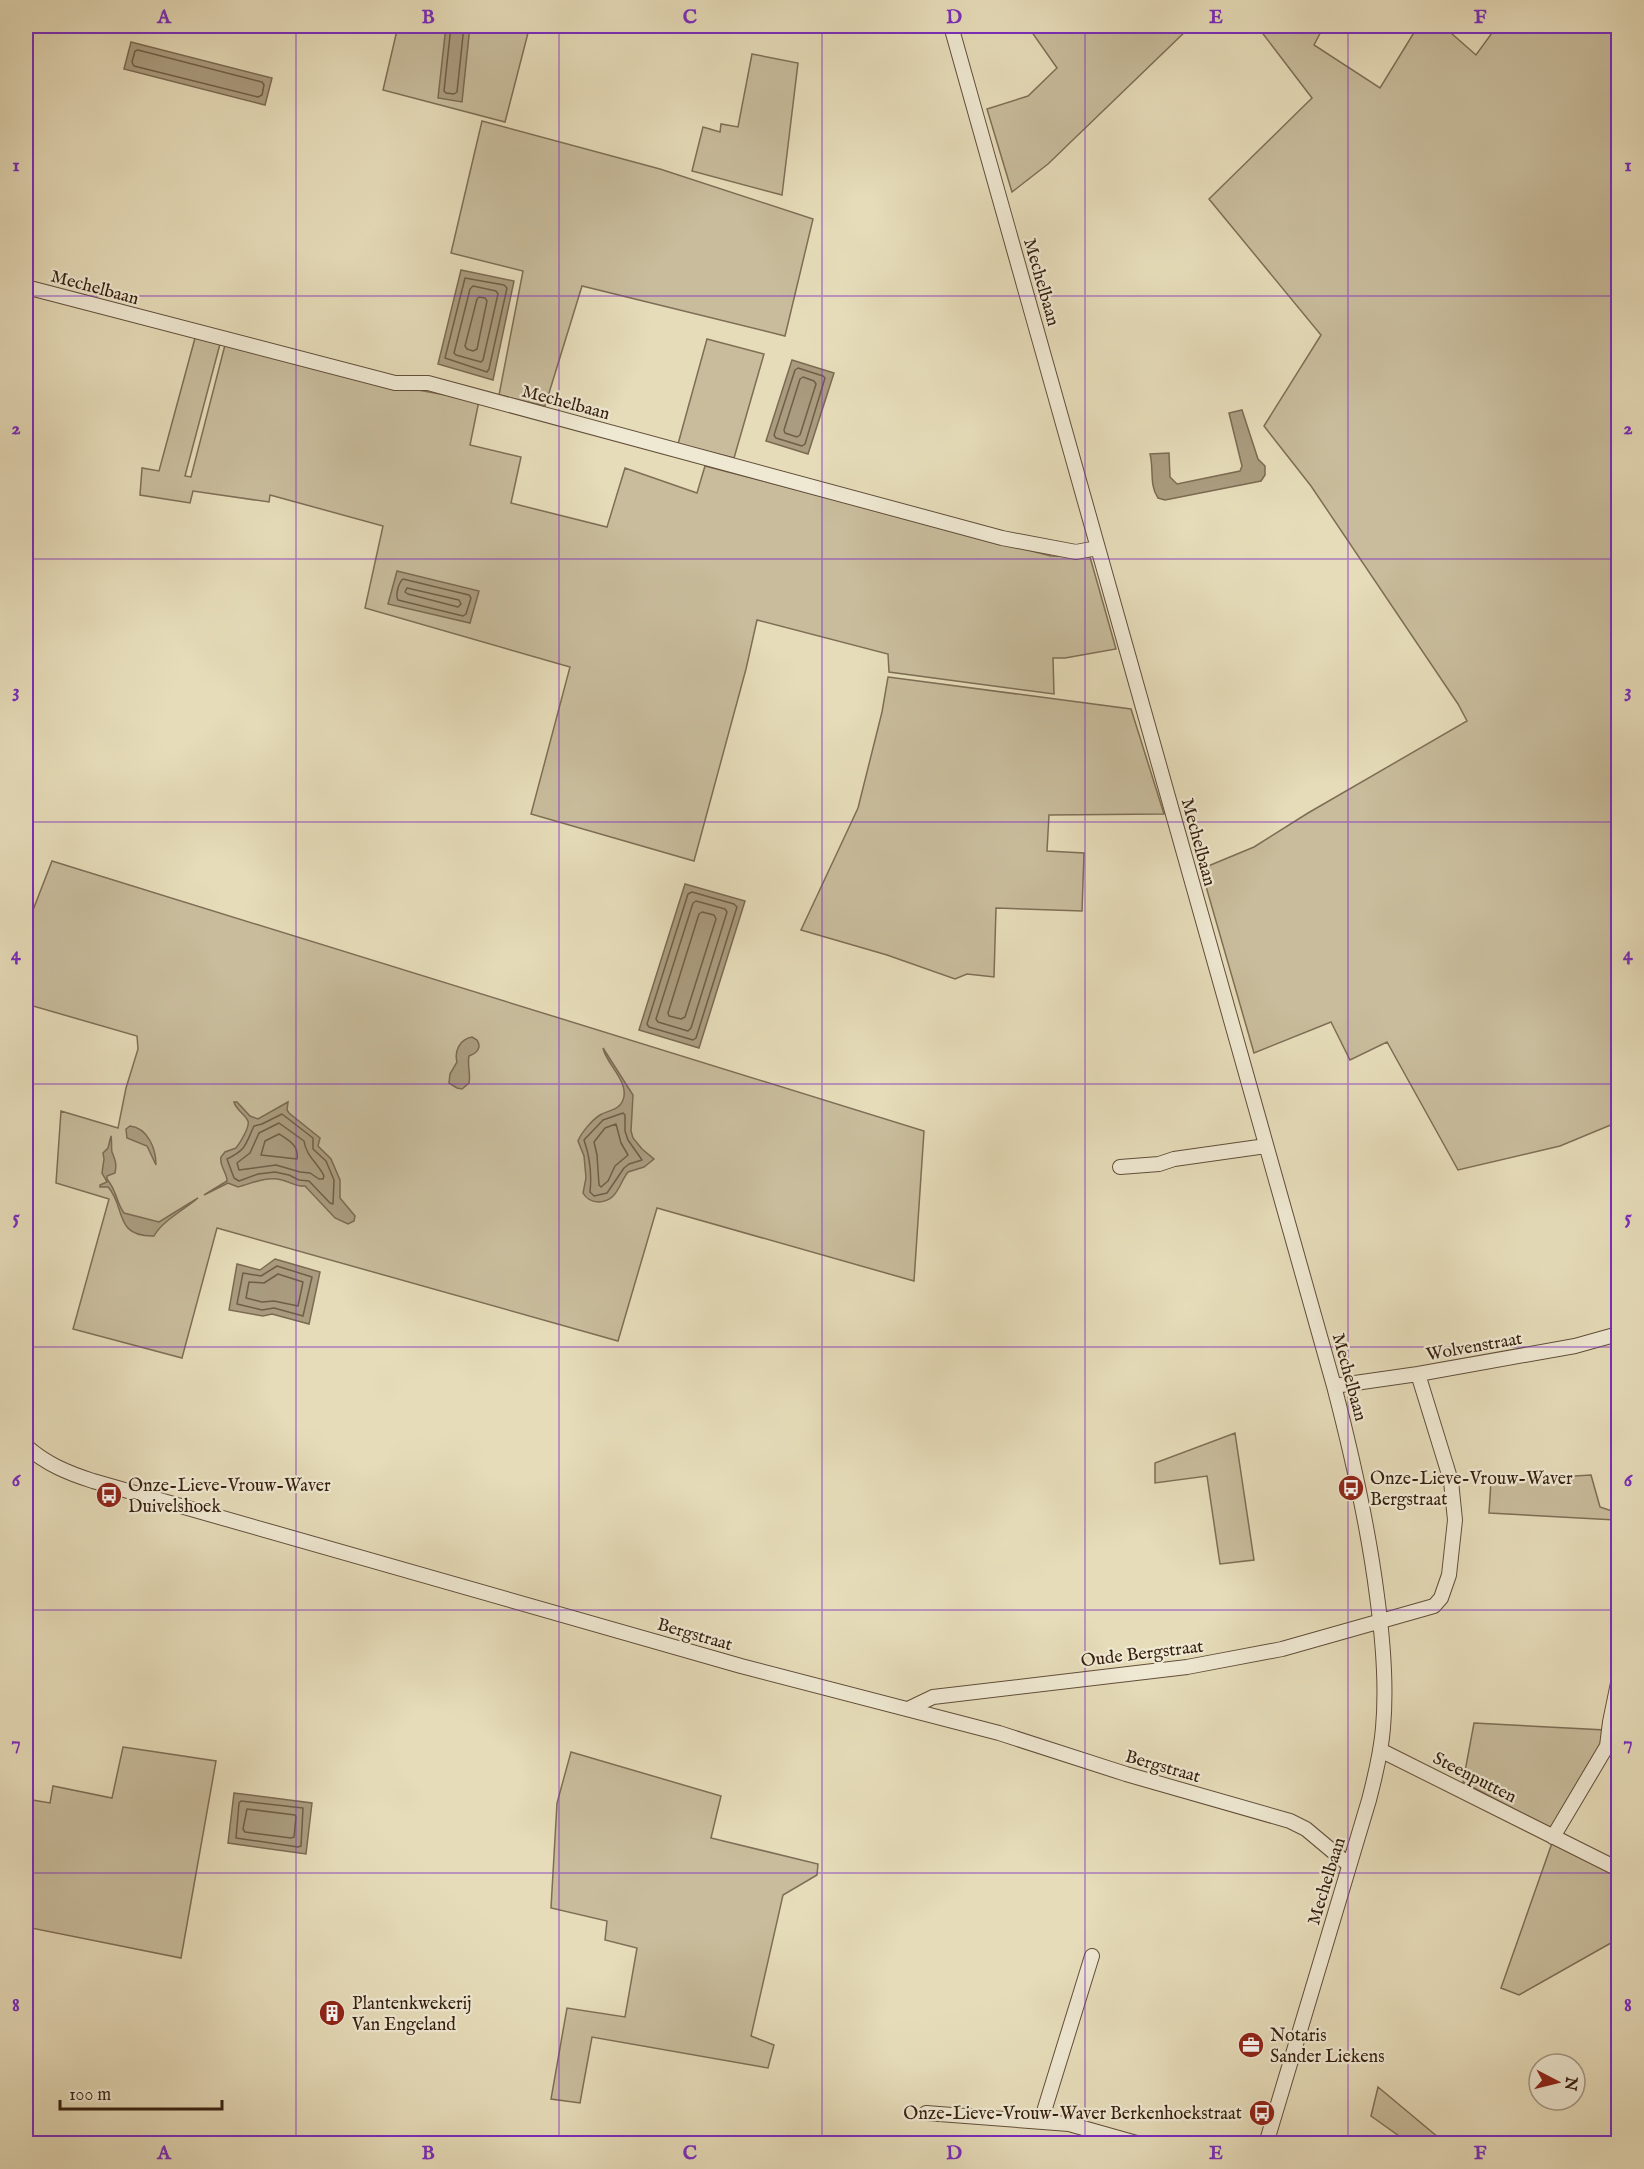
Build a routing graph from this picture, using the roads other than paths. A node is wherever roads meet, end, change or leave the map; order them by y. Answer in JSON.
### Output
{"nodes":[{"id":1,"x":951,"y":26,"type":"edge"},
{"id":2,"x":26,"y":287,"type":"edge"},
{"id":3,"x":1096,"y":548,"type":"junction"},
{"id":4,"x":1266,"y":1146,"type":"junction"},
{"id":5,"x":1120,"y":1167,"type":"dead end"},
{"id":6,"x":1618,"y":1334,"type":"edge"},
{"id":7,"x":1418,"y":1374,"type":"junction"},
{"id":8,"x":1334,"y":1386,"type":"junction"},
{"id":9,"x":28,"y":1452,"type":"edge"},
{"id":10,"x":1380,"y":1622,"type":"junction"},
{"id":11,"x":1618,"y":1683,"type":"edge"},
{"id":12,"x":908,"y":1709,"type":"junction"},
{"id":13,"x":1380,"y":1750,"type":"junction"},
{"id":14,"x":1553,"y":1837,"type":"junction"},
{"id":15,"x":1349,"y":1865,"type":"junction"},
{"id":16,"x":1618,"y":1869,"type":"edge"},
{"id":17,"x":1092,"y":1956,"type":"dead end"},
{"id":18,"x":926,"y":2113,"type":"dead end"},
{"id":19,"x":1041,"y":2121,"type":"junction"},
{"id":20,"x":1140,"y":2144,"type":"edge"},
{"id":21,"x":1266,"y":2144,"type":"edge"}],
"edges":[{"from":1,"to":3,"type":"street","name":"Mechelbaan"},
{"from":2,"to":3,"type":"street","name":"Mechelbaan"},
{"from":3,"to":4,"type":"street","name":"Mechelbaan"},
{"from":4,"to":5,"type":"street"},
{"from":4,"to":8,"type":"street","name":"Mechelbaan"},
{"from":6,"to":7,"type":"street","name":"Wolvenstraat"},
{"from":7,"to":8,"type":"street","name":"Wolvenstraat"},
{"from":7,"to":10,"type":"street"},
{"from":8,"to":10,"type":"street","name":"Mechelbaan"},
{"from":9,"to":12,"type":"street","name":"Bergstraat"},
{"from":10,"to":12,"type":"street","name":"Oude Bergstraat"},
{"from":10,"to":13,"type":"street","name":"Mechelbaan"},
{"from":11,"to":14,"type":"street"},
{"from":12,"to":15,"type":"street","name":"Bergstraat"},
{"from":13,"to":14,"type":"street","name":"Steenputten"},
{"from":13,"to":15,"type":"street","name":"Mechelbaan"},
{"from":14,"to":16,"type":"street","name":"Steenputten"},
{"from":15,"to":21,"type":"street","name":"Mechelbaan"},
{"from":17,"to":19,"type":"street"},
{"from":18,"to":19,"type":"street"},
{"from":19,"to":20,"type":"street"}]}
